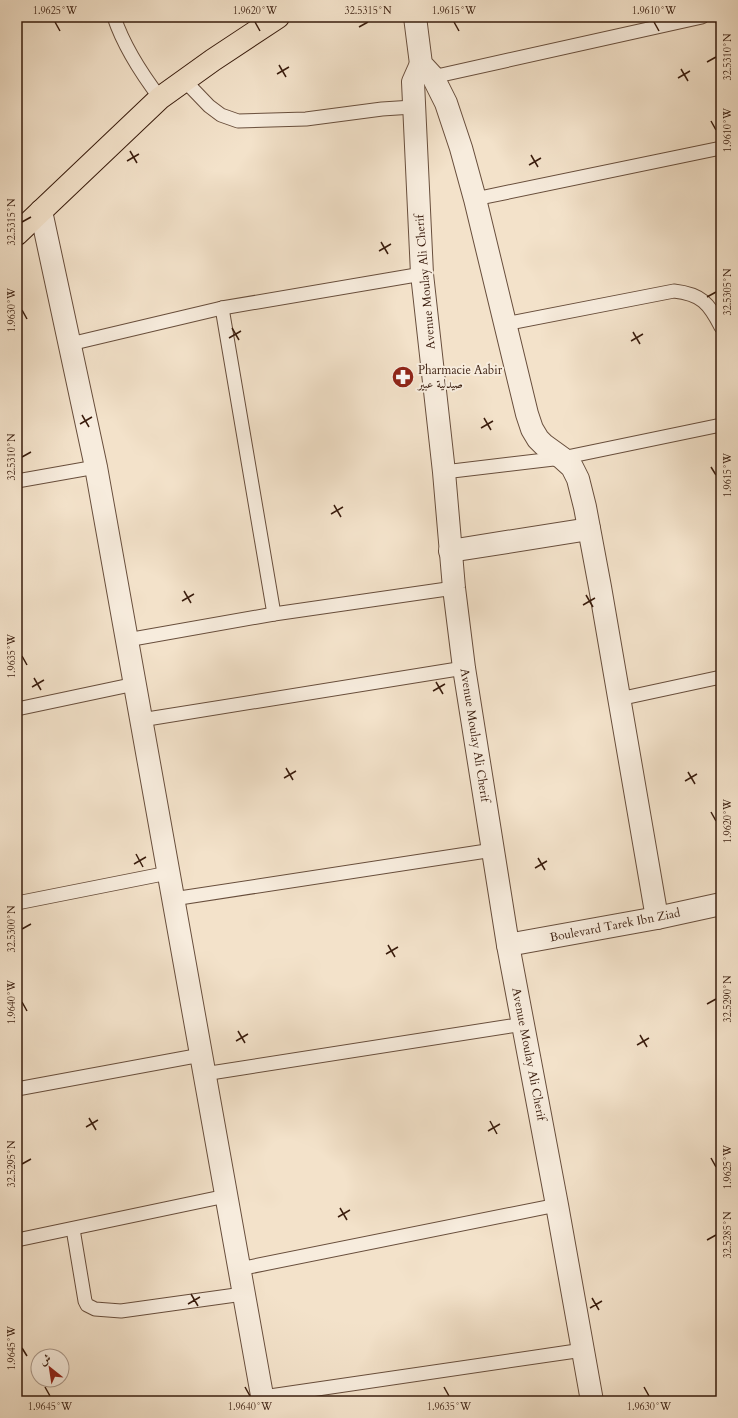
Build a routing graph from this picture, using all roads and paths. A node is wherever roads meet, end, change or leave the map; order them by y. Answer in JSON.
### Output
{"nodes":[{"id":1,"x":114,"y":17,"type":"edge"},
{"id":2,"x":278,"y":17,"type":"edge"},
{"id":3,"x":415,"y":17,"type":"edge"},
{"id":4,"x":702,"y":17,"type":"edge"},
{"id":5,"x":422,"y":74,"type":"junction"},
{"id":6,"x":184,"y":80,"type":"junction"},
{"id":7,"x":160,"y":98,"type":"junction"},
{"id":8,"x":414,"y":107,"type":"junction"},
{"id":9,"x":721,"y":148,"type":"edge"},
{"id":10,"x":475,"y":199,"type":"junction"},
{"id":11,"x":41,"y":211,"type":"junction"},
{"id":12,"x":17,"y":234,"type":"edge"},
{"id":13,"x":422,"y":274,"type":"junction"},
{"id":14,"x":222,"y":308,"type":"junction"},
{"id":15,"x":505,"y":324,"type":"junction"},
{"id":16,"x":721,"y":327,"type":"edge"},
{"id":17,"x":70,"y":344,"type":"junction"},
{"id":18,"x":721,"y":425,"type":"edge"},
{"id":19,"x":562,"y":458,"type":"junction"},
{"id":20,"x":96,"y":467,"type":"junction"},
{"id":21,"x":444,"y":472,"type":"junction"},
{"id":22,"x":17,"y":481,"type":"edge"},
{"id":23,"x":589,"y":529,"type":"junction"},
{"id":24,"x":450,"y":551,"type":"junction"},
{"id":25,"x":454,"y":588,"type":"junction"},
{"id":26,"x":274,"y":614,"type":"junction"},
{"id":27,"x":127,"y":640,"type":"junction"},
{"id":28,"x":464,"y":668,"type":"junction"},
{"id":29,"x":721,"y":677,"type":"edge"},
{"id":30,"x":135,"y":684,"type":"junction"},
{"id":31,"x":619,"y":699,"type":"junction"},
{"id":32,"x":17,"y":709,"type":"edge"},
{"id":33,"x":141,"y":720,"type":"junction"},
{"id":34,"x":493,"y":850,"type":"junction"},
{"id":35,"x":168,"y":873,"type":"junction"},
{"id":36,"x":173,"y":899,"type":"junction"},
{"id":37,"x":17,"y":903,"type":"edge"},
{"id":38,"x":721,"y":904,"type":"edge"},
{"id":39,"x":657,"y":918,"type":"junction"},
{"id":40,"x":508,"y":945,"type":"junction"},
{"id":41,"x":524,"y":1024,"type":"junction"},
{"id":42,"x":203,"y":1065,"type":"junction"},
{"id":43,"x":17,"y":1089,"type":"edge"},
{"id":44,"x":226,"y":1196,"type":"junction"},
{"id":45,"x":557,"y":1204,"type":"junction"},
{"id":46,"x":73,"y":1228,"type":"junction"},
{"id":47,"x":17,"y":1240,"type":"edge"},
{"id":48,"x":239,"y":1269,"type":"junction"},
{"id":49,"x":243,"y":1294,"type":"junction"},
{"id":50,"x":583,"y":1350,"type":"junction"},
{"id":51,"x":263,"y":1399,"type":"edge"},
{"id":52,"x":592,"y":1401,"type":"edge"}],
"edges":[{"from":1,"to":7,"type":"lane"},
{"from":2,"to":6,"type":"main road"},
{"from":3,"to":5,"type":"street"},
{"from":4,"to":5,"type":"lane"},
{"from":5,"to":8,"type":"street","name":"Avenue Moulay Ali Cherif"},
{"from":5,"to":10,"type":"street"},
{"from":6,"to":7,"type":"main road"},
{"from":6,"to":8,"type":"lane"},
{"from":7,"to":11,"type":"main road"},
{"from":8,"to":13,"type":"street","name":"Avenue Moulay Ali Cherif"},
{"from":9,"to":10,"type":"lane"},
{"from":10,"to":15,"type":"street"},
{"from":11,"to":12,"type":"main road"},
{"from":11,"to":17,"type":"street"},
{"from":13,"to":14,"type":"lane"},
{"from":13,"to":21,"type":"street","name":"Avenue Moulay Ali Cherif"},
{"from":14,"to":17,"type":"lane"},
{"from":14,"to":26,"type":"lane"},
{"from":15,"to":16,"type":"lane"},
{"from":15,"to":19,"type":"street"},
{"from":17,"to":20,"type":"street"},
{"from":18,"to":19,"type":"lane"},
{"from":19,"to":21,"type":"lane"},
{"from":19,"to":23,"type":"street"},
{"from":20,"to":22,"type":"lane"},
{"from":20,"to":27,"type":"street"},
{"from":21,"to":24,"type":"street","name":"Avenue Moulay Ali Cherif"},
{"from":23,"to":24,"type":"street"},
{"from":23,"to":31,"type":"street"},
{"from":24,"to":25,"type":"street","name":"Avenue Moulay Ali Cherif"},
{"from":25,"to":26,"type":"lane"},
{"from":25,"to":28,"type":"street","name":"Avenue Moulay Ali Cherif"},
{"from":26,"to":27,"type":"lane"},
{"from":27,"to":30,"type":"street"},
{"from":28,"to":33,"type":"lane"},
{"from":28,"to":34,"type":"street","name":"Avenue Moulay Ali Cherif"},
{"from":29,"to":31,"type":"lane"},
{"from":30,"to":32,"type":"lane"},
{"from":30,"to":33,"type":"street"},
{"from":31,"to":39,"type":"street"},
{"from":33,"to":35,"type":"street"},
{"from":34,"to":36,"type":"lane"},
{"from":34,"to":40,"type":"street","name":"Avenue Moulay Ali Cherif"},
{"from":35,"to":36,"type":"street"},
{"from":35,"to":37,"type":"lane"},
{"from":36,"to":42,"type":"street"},
{"from":38,"to":39,"type":"street","name":"Boulevard Tarek Ibn Ziad"},
{"from":39,"to":40,"type":"street","name":"Boulevard Tarek Ibn Ziad"},
{"from":40,"to":41,"type":"street","name":"Avenue Moulay Ali Cherif"},
{"from":41,"to":42,"type":"lane"},
{"from":41,"to":45,"type":"street","name":"Avenue Moulay Ali Cherif"},
{"from":42,"to":43,"type":"lane"},
{"from":42,"to":44,"type":"street"},
{"from":44,"to":46,"type":"lane"},
{"from":44,"to":48,"type":"street"},
{"from":45,"to":48,"type":"lane"},
{"from":45,"to":50,"type":"street","name":"Avenue Moulay Ali Cherif"},
{"from":46,"to":47,"type":"lane"},
{"from":46,"to":49,"type":"lane"},
{"from":48,"to":49,"type":"street"},
{"from":49,"to":51,"type":"street"},
{"from":50,"to":51,"type":"lane"},
{"from":50,"to":52,"type":"street","name":"Avenue Moulay Ali Cherif"}]}
